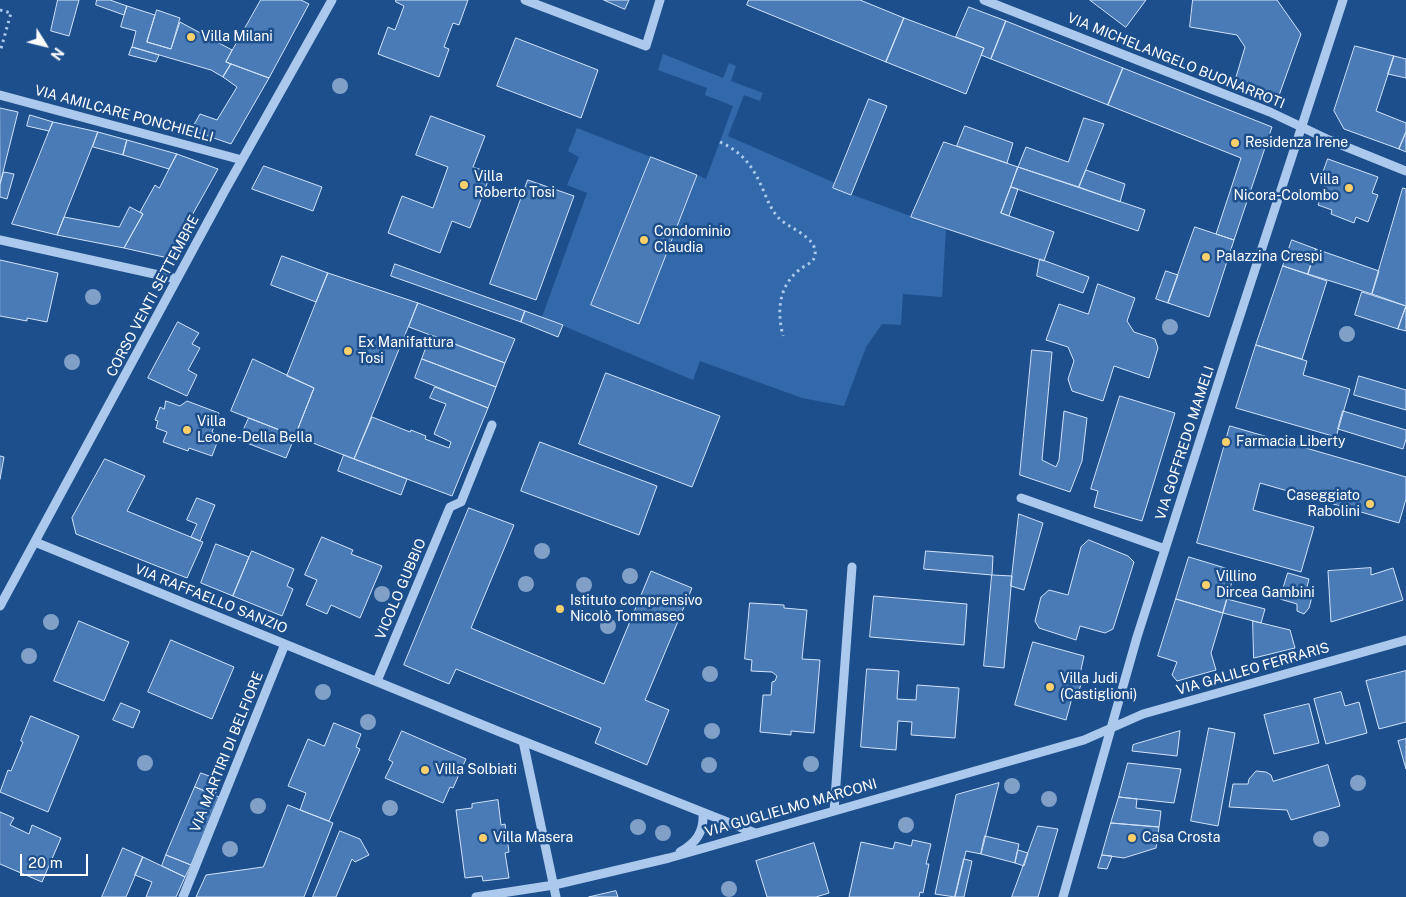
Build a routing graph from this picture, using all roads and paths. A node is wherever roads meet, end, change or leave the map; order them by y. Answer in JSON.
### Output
{"nodes":[{"id":1,"x":332,"y":0,"type":"edge"},
{"id":2,"x":525,"y":0,"type":"edge"},
{"id":3,"x":660,"y":0,"type":"edge"},
{"id":4,"x":984,"y":0,"type":"edge"},
{"id":5,"x":1343,"y":0,"type":"edge"},
{"id":6,"x":0,"y":10,"type":"edge"},
{"id":7,"x":1,"y":46,"type":"edge"},
{"id":8,"x":0,"y":52,"type":"edge"},
{"id":9,"x":0,"y":95,"type":"edge"},
{"id":10,"x":1301,"y":127,"type":"junction"},
{"id":11,"x":720,"y":142,"type":"dead end"},
{"id":12,"x":242,"y":160,"type":"junction"},
{"id":13,"x":1406,"y":170,"type":"edge"},
{"id":14,"x":0,"y":240,"type":"edge"},
{"id":15,"x":177,"y":279,"type":"junction"},
{"id":16,"x":783,"y":336,"type":"dead end"},
{"id":17,"x":492,"y":425,"type":"dead end"},
{"id":18,"x":1021,"y":498,"type":"dead end"},
{"id":19,"x":35,"y":542,"type":"junction"},
{"id":20,"x":1165,"y":549,"type":"junction"},
{"id":21,"x":852,"y":567,"type":"dead end"},
{"id":22,"x":0,"y":606,"type":"edge"},
{"id":23,"x":1406,"y":640,"type":"edge"},
{"id":24,"x":285,"y":644,"type":"junction"},
{"id":25,"x":377,"y":682,"type":"junction"},
{"id":26,"x":1110,"y":729,"type":"junction"},
{"id":27,"x":524,"y":741,"type":"junction"},
{"id":28,"x":834,"y":811,"type":"junction"},
{"id":29,"x":703,"y":814,"type":"junction"},
{"id":30,"x":755,"y":833,"type":"junction"},
{"id":31,"x":669,"y":858,"type":"junction"},
{"id":32,"x":554,"y":885,"type":"junction"},
{"id":33,"x":183,"y":897,"type":"edge"},
{"id":34,"x":476,"y":897,"type":"edge"},
{"id":35,"x":556,"y":897,"type":"edge"},
{"id":36,"x":1063,"y":897,"type":"edge"}],
"edges":[{"from":1,"to":12,"type":"street","name":"CORSO VENTI SETTEMBRE"},
{"from":2,"to":3,"type":"street"},
{"from":4,"to":10,"type":"street","name":"VIA MICHELANGELO BUONARROTI"},
{"from":5,"to":10,"type":"street","name":"VIA GOFFREDO MAMELI"},
{"from":6,"to":7,"type":"path"},
{"from":7,"to":8,"type":"path"},
{"from":9,"to":12,"type":"street","name":"VIA AMILCARE PONCHIELLI"},
{"from":10,"to":13,"type":"street","name":"VIA MICHELANGELO BUONARROTI"},
{"from":10,"to":20,"type":"street","name":"VIA GOFFREDO MAMELI"},
{"from":11,"to":16,"type":"path"},
{"from":12,"to":15,"type":"street","name":"CORSO VENTI SETTEMBRE"},
{"from":14,"to":15,"type":"street"},
{"from":15,"to":19,"type":"street","name":"CORSO VENTI SETTEMBRE"},
{"from":17,"to":25,"type":"street","name":"VICOLO GUBBIO"},
{"from":18,"to":20,"type":"street"},
{"from":19,"to":22,"type":"street","name":"CORSO VENTI SETTEMBRE"},
{"from":19,"to":24,"type":"street","name":"VIA RAFFAELLO SANZIO"},
{"from":20,"to":26,"type":"street","name":"VIA GOFFREDO MAMELI"},
{"from":21,"to":28,"type":"street"},
{"from":23,"to":26,"type":"street","name":"VIA GALILEO FERRARIS"},
{"from":24,"to":25,"type":"street","name":"VIA RAFFAELLO SANZIO"},
{"from":24,"to":33,"type":"street","name":"VIA MARTIRI DI BELFIORE"},
{"from":25,"to":27,"type":"street","name":"VIA RAFFAELLO SANZIO"},
{"from":26,"to":28,"type":"street","name":"VIA GUGLIELMO MARCONI"},
{"from":26,"to":36,"type":"street","name":"VIA GOFFREDO MAMELI"},
{"from":27,"to":29,"type":"street","name":"VIA RAFFAELLO SANZIO"},
{"from":27,"to":32,"type":"street"},
{"from":28,"to":30,"type":"street","name":"VIA GUGLIELMO MARCONI"},
{"from":29,"to":30,"type":"street","name":"VIA RAFFAELLO SANZIO"},
{"from":29,"to":31,"type":"street"},
{"from":30,"to":31,"type":"street","name":"VIA GUGLIELMO MARCONI"},
{"from":31,"to":32,"type":"street","name":"VIA GUGLIELMO MARCONI"},
{"from":32,"to":34,"type":"street","name":"VIA GUGLIELMO MARCONI"},
{"from":32,"to":35,"type":"street"}]}
